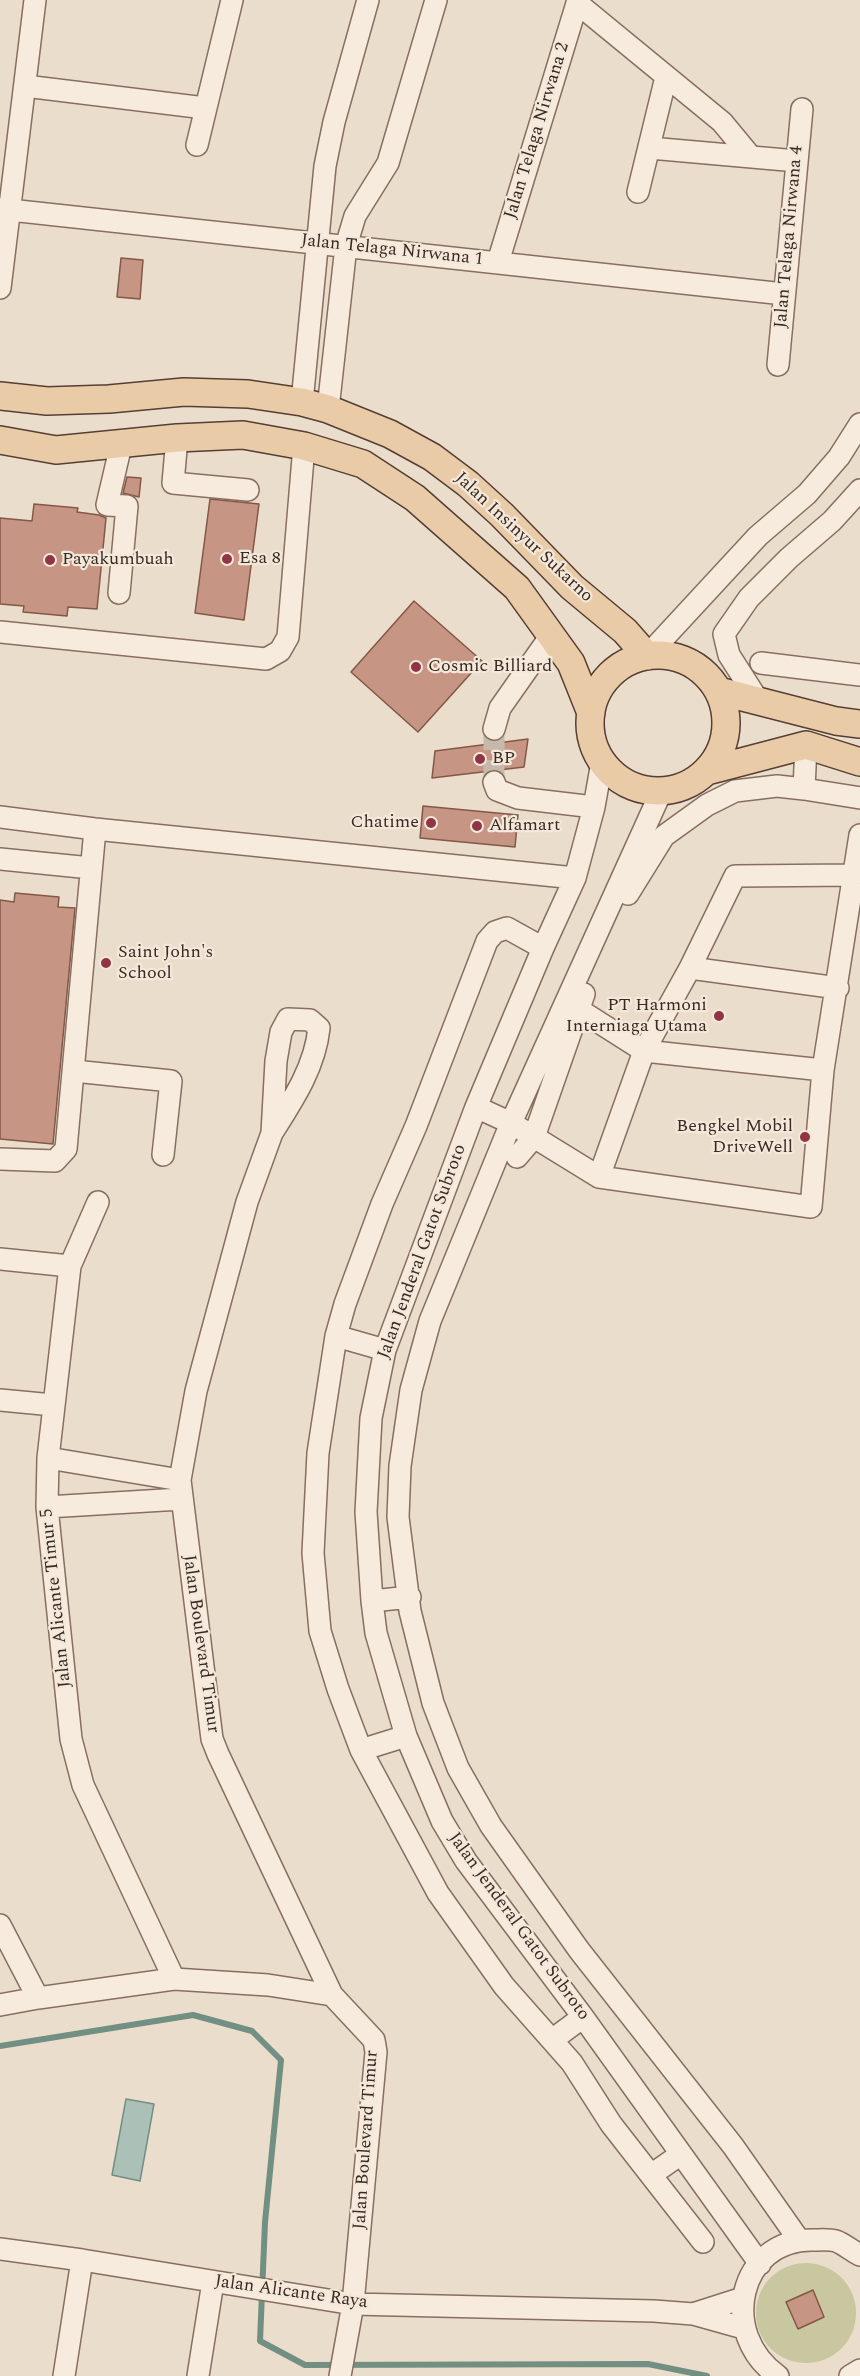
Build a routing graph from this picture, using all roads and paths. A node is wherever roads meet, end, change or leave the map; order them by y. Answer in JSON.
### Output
{"nodes":[{"id":1,"x":35,"y":0,"type":"edge"},
{"id":2,"x":232,"y":0,"type":"edge"},
{"id":3,"x":368,"y":0,"type":"edge"},
{"id":4,"x":435,"y":0,"type":"edge"},
{"id":5,"x":578,"y":2,"type":"edge"},
{"id":6,"x":666,"y":77,"type":"junction"},
{"id":7,"x":25,"y":86,"type":"junction"},
{"id":8,"x":205,"y":108,"type":"junction"},
{"id":9,"x":802,"y":109,"type":"dead end"},
{"id":10,"x":197,"y":145,"type":"dead end"},
{"id":11,"x":650,"y":148,"type":"junction"},
{"id":12,"x":751,"y":157,"type":"junction"},
{"id":13,"x":797,"y":161,"type":"junction"},
{"id":14,"x":638,"y":192,"type":"dead end"},
{"id":15,"x":4,"y":210,"type":"edge"},
{"id":16,"x":319,"y":243,"type":"junction"},
{"id":17,"x":346,"y":246,"type":"junction"},
{"id":18,"x":498,"y":262,"type":"junction"},
{"id":19,"x":0,"y":288,"type":"edge"},
{"id":20,"x":784,"y":294,"type":"junction"},
{"id":21,"x":778,"y":365,"type":"dead end"},
{"id":22,"x":0,"y":396,"type":"edge"},
{"id":23,"x":302,"y":402,"type":"junction"},
{"id":24,"x":328,"y":409,"type":"junction"},
{"id":25,"x":860,"y":424,"type":"edge"},
{"id":26,"x":177,"y":438,"type":"junction"},
{"id":27,"x":0,"y":440,"type":"edge"},
{"id":28,"x":121,"y":445,"type":"junction"},
{"id":29,"x":304,"y":446,"type":"junction"},
{"id":30,"x":248,"y":490,"type":"dead end"},
{"id":31,"x":860,"y":490,"type":"edge"},
{"id":32,"x":119,"y":593,"type":"dead end"},
{"id":33,"x":0,"y":632,"type":"edge"},
{"id":34,"x":552,"y":634,"type":"junction"},
{"id":35,"x":647,"y":656,"type":"junction"},
{"id":36,"x":761,"y":663,"type":"dead end"},
{"id":37,"x":860,"y":675,"type":"edge"},
{"id":38,"x":719,"y":691,"type":"junction"},
{"id":39,"x":759,"y":702,"type":"junction"},
{"id":40,"x":591,"y":713,"type":"junction"},
{"id":41,"x":860,"y":724,"type":"edge"},
{"id":42,"x":494,"y":729,"type":"tunnel mouth"},
{"id":43,"x":806,"y":744,"type":"junction"},
{"id":44,"x":602,"y":762,"type":"junction"},
{"id":45,"x":860,"y":762,"type":"edge"},
{"id":46,"x":707,"y":771,"type":"junction"},
{"id":47,"x":494,"y":782,"type":"dead end"},
{"id":48,"x":804,"y":789,"type":"junction"},
{"id":49,"x":661,"y":792,"type":"junction"},
{"id":50,"x":860,"y":798,"type":"edge"},
{"id":51,"x":594,"y":807,"type":"junction"},
{"id":52,"x":0,"y":817,"type":"edge"},
{"id":53,"x":96,"y":829,"type":"junction"},
{"id":54,"x":860,"y":835,"type":"edge"},
{"id":55,"x":0,"y":859,"type":"edge"},
{"id":56,"x":92,"y":868,"type":"junction"},
{"id":57,"x":854,"y":875,"type":"junction"},
{"id":58,"x":575,"y":878,"type":"junction"},
{"id":59,"x":543,"y":948,"type":"junction"},
{"id":60,"x":690,"y":968,"type":"junction"},
{"id":61,"x":838,"y":988,"type":"junction"},
{"id":62,"x":571,"y":1006,"type":"junction"},
{"id":63,"x":644,"y":1051,"type":"junction"},
{"id":64,"x":823,"y":1070,"type":"junction"},
{"id":65,"x":74,"y":1071,"type":"junction"},
{"id":66,"x":476,"y":1107,"type":"junction"},
{"id":67,"x":511,"y":1123,"type":"junction"},
{"id":68,"x":272,"y":1133,"type":"junction"},
{"id":69,"x":534,"y":1137,"type":"junction"},
{"id":70,"x":163,"y":1155,"type":"dead end"},
{"id":71,"x":517,"y":1157,"type":"dead end"},
{"id":72,"x":0,"y":1159,"type":"edge"},
{"id":73,"x":599,"y":1177,"type":"junction"},
{"id":74,"x":98,"y":1202,"type":"dead end"},
{"id":75,"x":0,"y":1259,"type":"edge"},
{"id":76,"x":70,"y":1266,"type":"junction"},
{"id":77,"x":336,"y":1336,"type":"junction"},
{"id":78,"x":384,"y":1350,"type":"junction"},
{"id":79,"x":0,"y":1400,"type":"edge"},
{"id":80,"x":53,"y":1406,"type":"junction"},
{"id":81,"x":48,"y":1458,"type":"junction"},
{"id":82,"x":180,"y":1489,"type":"junction"},
{"id":83,"x":47,"y":1507,"type":"junction"},
{"id":84,"x":410,"y":1597,"type":"junction"},
{"id":85,"x":372,"y":1601,"type":"junction"},
{"id":86,"x":406,"y":1736,"type":"junction"},
{"id":87,"x":361,"y":1750,"type":"junction"},
{"id":88,"x":0,"y":1925,"type":"edge"},
{"id":89,"x":174,"y":1979,"type":"junction"},
{"id":90,"x":332,"y":1995,"type":"junction"},
{"id":91,"x":38,"y":1998,"type":"junction"},
{"id":92,"x":0,"y":2005,"type":"edge"},
{"id":93,"x":583,"y":2017,"type":"junction"},
{"id":94,"x":552,"y":2040,"type":"junction"},
{"id":95,"x":681,"y":2154,"type":"junction"},
{"id":96,"x":651,"y":2175,"type":"junction"},
{"id":97,"x":799,"y":2240,"type":"junction"},
{"id":98,"x":703,"y":2242,"type":"dead end"},
{"id":99,"x":0,"y":2249,"type":"edge"},
{"id":100,"x":860,"y":2255,"type":"edge"},
{"id":101,"x":82,"y":2260,"type":"junction"},
{"id":102,"x":760,"y":2264,"type":"junction"},
{"id":103,"x":221,"y":2283,"type":"junction"},
{"id":104,"x":743,"y":2298,"type":"junction"},
{"id":105,"x":353,"y":2304,"type":"junction"},
{"id":106,"x":693,"y":2314,"type":"junction"},
{"id":107,"x":743,"y":2328,"type":"junction"},
{"id":108,"x":64,"y":2376,"type":"edge"},
{"id":109,"x":198,"y":2376,"type":"edge"},
{"id":110,"x":340,"y":2376,"type":"edge"},
{"id":111,"x":778,"y":2376,"type":"edge"}],
"edges":[{"from":1,"to":7,"type":"street"},
{"from":2,"to":8,"type":"street"},
{"from":3,"to":16,"type":"street"},
{"from":4,"to":17,"type":"street"},
{"from":5,"to":6,"type":"street"},
{"from":5,"to":18,"type":"street","name":"Jalan Telaga Nirwana 2"},
{"from":6,"to":11,"type":"street"},
{"from":6,"to":12,"type":"street"},
{"from":7,"to":8,"type":"street"},
{"from":7,"to":15,"type":"street"},
{"from":8,"to":10,"type":"street"},
{"from":9,"to":13,"type":"street","name":"Jalan Telaga Nirwana 4"},
{"from":11,"to":12,"type":"street"},
{"from":11,"to":14,"type":"street"},
{"from":12,"to":13,"type":"street"},
{"from":13,"to":20,"type":"street","name":"Jalan Telaga Nirwana 4"},
{"from":15,"to":16,"type":"street","name":"Jalan Telaga Nirwana 1"},
{"from":15,"to":19,"type":"street"},
{"from":16,"to":17,"type":"street","name":"Jalan Telaga Nirwana 1"},
{"from":16,"to":23,"type":"street"},
{"from":17,"to":18,"type":"street","name":"Jalan Telaga Nirwana 1"},
{"from":17,"to":24,"type":"street"},
{"from":18,"to":20,"type":"street","name":"Jalan Telaga Nirwana 1"},
{"from":20,"to":21,"type":"street","name":"Jalan Telaga Nirwana 4"},
{"from":22,"to":23,"type":"main road","name":"Jalan Insinyur Sukarno"},
{"from":23,"to":24,"type":"main road","name":"Jalan Insinyur Sukarno"},
{"from":24,"to":35,"type":"main road","name":"Jalan Insinyur Sukarno"},
{"from":25,"to":35,"type":"street"},
{"from":26,"to":28,"type":"main road"},
{"from":26,"to":29,"type":"main road"},
{"from":26,"to":30,"type":"street"},
{"from":27,"to":28,"type":"main road"},
{"from":28,"to":32,"type":"street"},
{"from":29,"to":33,"type":"street"},
{"from":29,"to":34,"type":"main road"},
{"from":31,"to":39,"type":"street"},
{"from":34,"to":40,"type":"main road"},
{"from":34,"to":42,"type":"street"},
{"from":35,"to":38,"type":"main road"},
{"from":35,"to":40,"type":"main road"},
{"from":36,"to":37,"type":"street"},
{"from":38,"to":39,"type":"main road"},
{"from":38,"to":46,"type":"main road"},
{"from":39,"to":41,"type":"main road"},
{"from":40,"to":44,"type":"main road"},
{"from":43,"to":45,"type":"main road"},
{"from":43,"to":46,"type":"main road"},
{"from":43,"to":48,"type":"street"},
{"from":44,"to":49,"type":"main road"},
{"from":44,"to":51,"type":"street","name":"Jalan Jenderal Gatot Subroto"},
{"from":46,"to":49,"type":"main road"},
{"from":47,"to":51,"type":"street"},
{"from":48,"to":50,"type":"street"},
{"from":48,"to":62,"type":"street"},
{"from":49,"to":62,"type":"street","name":"Jalan Jenderal Gatot Subroto"},
{"from":51,"to":58,"type":"street","name":"Jalan Jenderal Gatot Subroto"},
{"from":52,"to":53,"type":"street"},
{"from":53,"to":56,"type":"street"},
{"from":53,"to":58,"type":"street"},
{"from":54,"to":57,"type":"street"},
{"from":55,"to":56,"type":"street"},
{"from":56,"to":65,"type":"street"},
{"from":57,"to":60,"type":"street"},
{"from":57,"to":61,"type":"street"},
{"from":58,"to":59,"type":"street","name":"Jalan Jenderal Gatot Subroto"},
{"from":59,"to":66,"type":"street","name":"Jalan Jenderal Gatot Subroto"},
{"from":59,"to":77,"type":"street"},
{"from":60,"to":61,"type":"street"},
{"from":60,"to":63,"type":"street"},
{"from":61,"to":64,"type":"street"},
{"from":62,"to":63,"type":"street"},
{"from":62,"to":67,"type":"street","name":"Jalan Jenderal Gatot Subroto"},
{"from":62,"to":69,"type":"street"},
{"from":63,"to":64,"type":"street"},
{"from":63,"to":73,"type":"street"},
{"from":64,"to":73,"type":"street"},
{"from":65,"to":70,"type":"street"},
{"from":65,"to":72,"type":"street"},
{"from":66,"to":67,"type":"street"},
{"from":66,"to":78,"type":"street","name":"Jalan Jenderal Gatot Subroto"},
{"from":67,"to":69,"type":"street"},
{"from":67,"to":84,"type":"street","name":"Jalan Jenderal Gatot Subroto"},
{"from":68,"to":68,"type":"street","name":"Jalan Boulevard Timur"},
{"from":68,"to":82,"type":"street","name":"Jalan Boulevard Timur"},
{"from":69,"to":71,"type":"street"},
{"from":69,"to":73,"type":"street"},
{"from":74,"to":76,"type":"street","name":"Jalan Alicante Timur 5"},
{"from":75,"to":76,"type":"street"},
{"from":76,"to":80,"type":"street","name":"Jalan Alicante Timur 5"},
{"from":77,"to":78,"type":"street"},
{"from":77,"to":87,"type":"street"},
{"from":78,"to":85,"type":"street","name":"Jalan Jenderal Gatot Subroto"},
{"from":79,"to":80,"type":"street"},
{"from":80,"to":81,"type":"street","name":"Jalan Alicante Timur 5"},
{"from":81,"to":82,"type":"street"},
{"from":81,"to":83,"type":"street","name":"Jalan Alicante Timur 5"},
{"from":82,"to":83,"type":"street"},
{"from":82,"to":90,"type":"street","name":"Jalan Boulevard Timur"},
{"from":83,"to":89,"type":"street","name":"Jalan Alicante Timur 5"},
{"from":84,"to":85,"type":"street"},
{"from":84,"to":97,"type":"street","name":"Jalan Jenderal Gatot Subroto"},
{"from":85,"to":86,"type":"street","name":"Jalan Jenderal Gatot Subroto"},
{"from":86,"to":87,"type":"street"},
{"from":86,"to":93,"type":"street","name":"Jalan Jenderal Gatot Subroto"},
{"from":87,"to":94,"type":"street"},
{"from":88,"to":91,"type":"street"},
{"from":89,"to":90,"type":"street"},
{"from":89,"to":91,"type":"street"},
{"from":90,"to":105,"type":"street","name":"Jalan Boulevard Timur"},
{"from":91,"to":92,"type":"street"},
{"from":93,"to":94,"type":"street"},
{"from":93,"to":95,"type":"street","name":"Jalan Jenderal Gatot Subroto"},
{"from":94,"to":96,"type":"street"},
{"from":95,"to":96,"type":"street"},
{"from":95,"to":102,"type":"street","name":"Jalan Jenderal Gatot Subroto"},
{"from":96,"to":98,"type":"street"},
{"from":97,"to":100,"type":"street"},
{"from":97,"to":102,"type":"street"},
{"from":99,"to":101,"type":"street","name":"Jalan Alicante Raya"},
{"from":101,"to":103,"type":"street","name":"Jalan Alicante Raya"},
{"from":101,"to":108,"type":"street"},
{"from":102,"to":104,"type":"street"},
{"from":103,"to":105,"type":"street","name":"Jalan Alicante Raya"},
{"from":103,"to":109,"type":"street"},
{"from":104,"to":106,"type":"street","name":"Jalan Alicante Raya"},
{"from":104,"to":107,"type":"street"},
{"from":105,"to":106,"type":"street","name":"Jalan Alicante Raya"},
{"from":105,"to":110,"type":"street","name":"Jalan Boulevard Timur"},
{"from":106,"to":107,"type":"street","name":"Jalan Alicante Raya"},
{"from":107,"to":111,"type":"street"}]}
